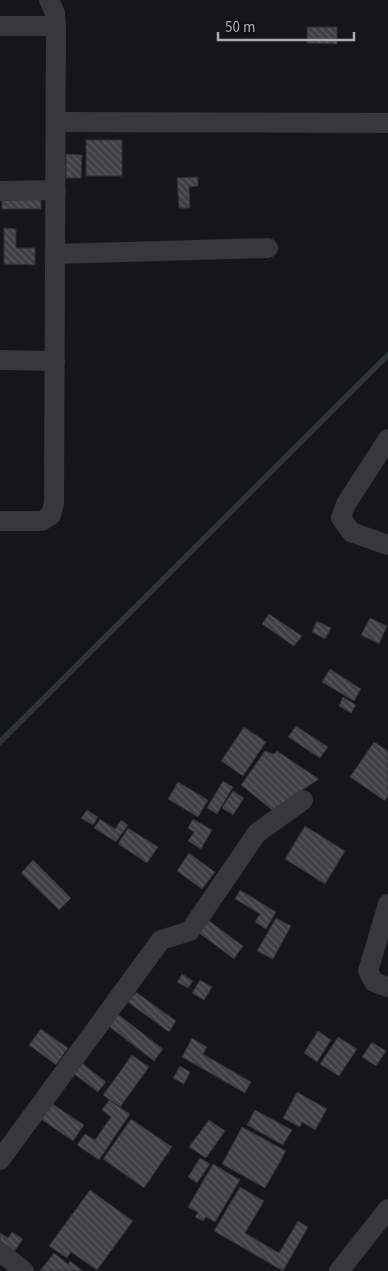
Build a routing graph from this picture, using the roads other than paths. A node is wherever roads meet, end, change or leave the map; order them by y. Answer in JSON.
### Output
{"nodes":[{"id":1,"x":49,"y":0,"type":"edge"},
{"id":2,"x":0,"y":26,"type":"edge"},
{"id":3,"x":56,"y":26,"type":"junction"},
{"id":4,"x":56,"y":122,"type":"junction"},
{"id":5,"x":388,"y":123,"type":"edge"},
{"id":6,"x":56,"y":190,"type":"junction"},
{"id":7,"x":0,"y":191,"type":"edge"},
{"id":8,"x":268,"y":248,"type":"dead end"},
{"id":9,"x":56,"y":254,"type":"junction"},
{"id":10,"x":0,"y":360,"type":"edge"},
{"id":11,"x":55,"y":361,"type":"junction"},
{"id":12,"x":388,"y":440,"type":"edge"},
{"id":13,"x":0,"y":521,"type":"edge"},
{"id":14,"x":388,"y":545,"type":"edge"},
{"id":15,"x":303,"y":800,"type":"dead end"},
{"id":16,"x":388,"y":904,"type":"edge"},
{"id":17,"x":388,"y":987,"type":"edge"},
{"id":18,"x":0,"y":1160,"type":"edge"},
{"id":19,"x":388,"y":1209,"type":"edge"},
{"id":20,"x":0,"y":1252,"type":"edge"},
{"id":21,"x":24,"y":1271,"type":"edge"},
{"id":22,"x":339,"y":1271,"type":"edge"}],
"edges":[{"from":1,"to":3,"type":"street"},
{"from":2,"to":3,"type":"street"},
{"from":3,"to":4,"type":"street"},
{"from":4,"to":5,"type":"street"},
{"from":4,"to":6,"type":"street"},
{"from":6,"to":7,"type":"street"},
{"from":6,"to":9,"type":"street"},
{"from":8,"to":9,"type":"street"},
{"from":9,"to":11,"type":"street"},
{"from":10,"to":11,"type":"street"},
{"from":11,"to":13,"type":"street"},
{"from":12,"to":14,"type":"street"},
{"from":15,"to":18,"type":"street"},
{"from":16,"to":17,"type":"street"},
{"from":19,"to":22,"type":"street"},
{"from":20,"to":21,"type":"street"}]}
